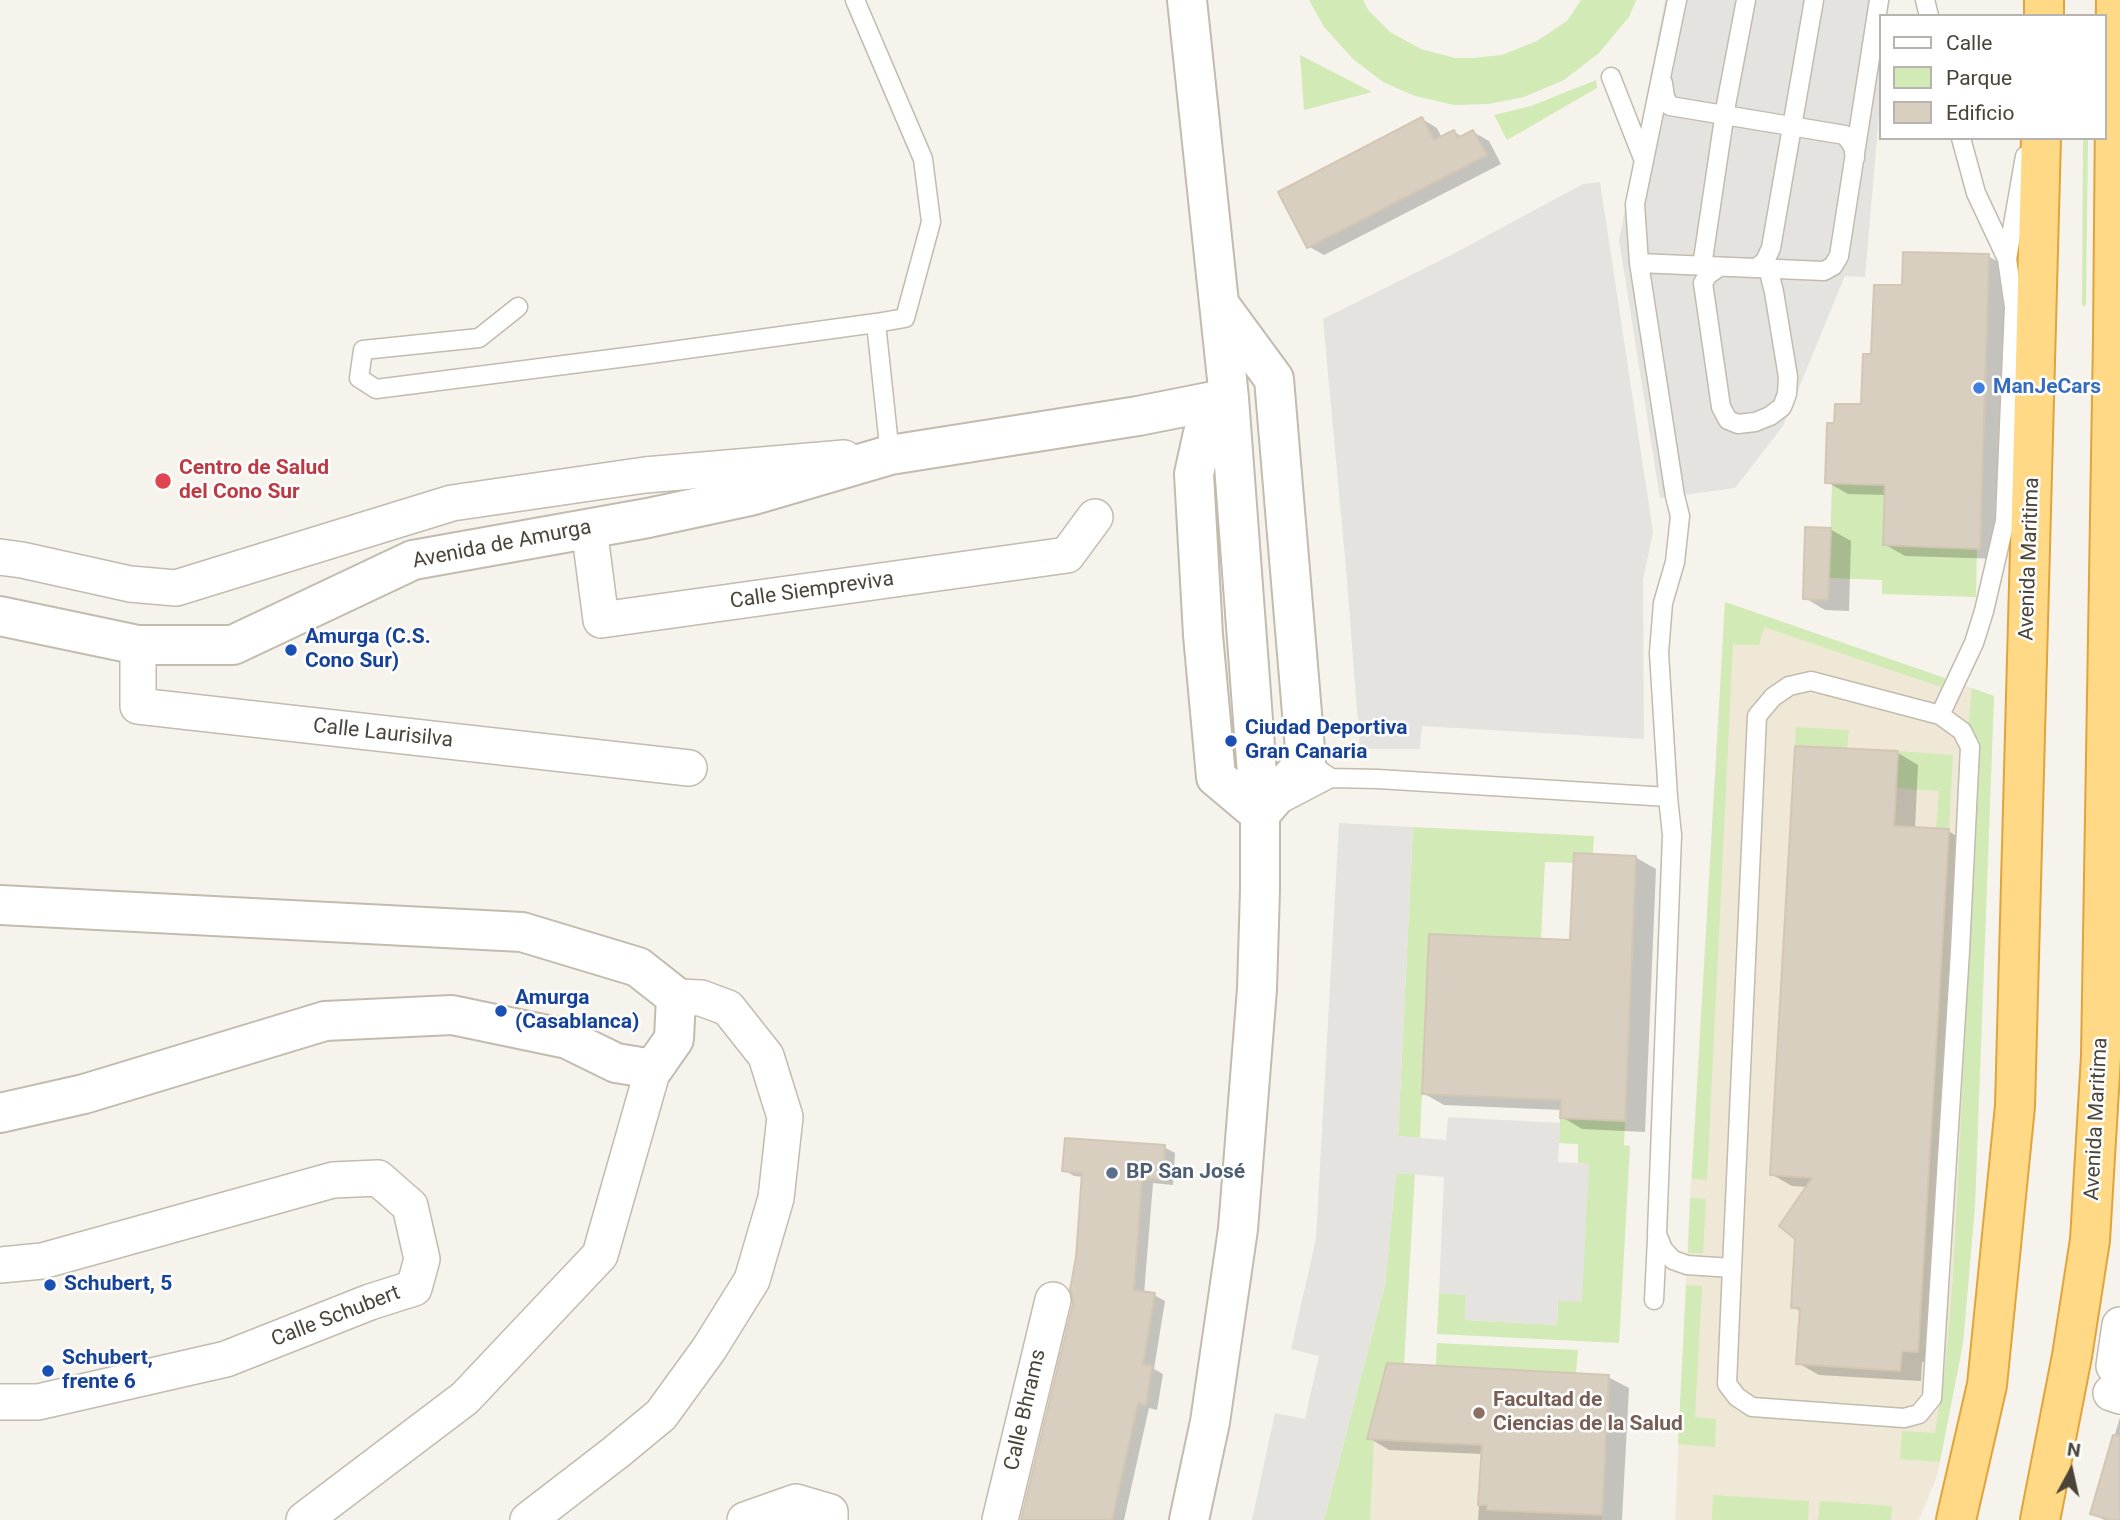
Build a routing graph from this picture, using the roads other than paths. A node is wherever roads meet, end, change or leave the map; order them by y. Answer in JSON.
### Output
{"nodes":[{"id":1,"x":855,"y":0,"type":"edge"},
{"id":2,"x":1187,"y":0,"type":"edge"},
{"id":3,"x":1677,"y":0,"type":"edge"},
{"id":4,"x":1746,"y":0,"type":"edge"},
{"id":5,"x":1814,"y":0,"type":"edge"},
{"id":6,"x":1879,"y":0,"type":"edge"},
{"id":7,"x":2116,"y":0,"type":"edge"},
{"id":8,"x":1662,"y":74,"type":"junction"},
{"id":9,"x":1611,"y":77,"type":"dead end"},
{"id":10,"x":1725,"y":115,"type":"junction"},
{"id":11,"x":1792,"y":126,"type":"junction"},
{"id":12,"x":1962,"y":140,"type":"edge"},
{"id":13,"x":2027,"y":140,"type":"edge"},
{"id":14,"x":2041,"y":140,"type":"edge"},
{"id":15,"x":1855,"y":158,"type":"junction"},
{"id":16,"x":1644,"y":161,"type":"junction"},
{"id":17,"x":1705,"y":242,"type":"junction"},
{"id":18,"x":2007,"y":259,"type":"junction"},
{"id":19,"x":1639,"y":263,"type":"junction"},
{"id":20,"x":1760,"y":268,"type":"junction"},
{"id":21,"x":1708,"y":272,"type":"junction"},
{"id":22,"x":1218,"y":302,"type":"junction"},
{"id":23,"x":518,"y":307,"type":"dead end"},
{"id":24,"x":876,"y":323,"type":"junction"},
{"id":25,"x":1229,"y":398,"type":"junction"},
{"id":26,"x":1138,"y":416,"type":"junction"},
{"id":27,"x":890,"y":455,"type":"junction"},
{"id":28,"x":1281,"y":456,"type":"junction"},
{"id":29,"x":2007,"y":465,"type":"junction"},
{"id":30,"x":1194,"y":474,"type":"junction"},
{"id":31,"x":645,"y":475,"type":"junction"},
{"id":32,"x":2032,"y":511,"type":"junction"},
{"id":33,"x":1095,"y":517,"type":"dead end"},
{"id":34,"x":648,"y":518,"type":"junction"},
{"id":35,"x":589,"y":528,"type":"junction"},
{"id":36,"x":0,"y":557,"type":"edge"},
{"id":37,"x":0,"y":617,"type":"edge"},
{"id":38,"x":138,"y":645,"type":"junction"},
{"id":39,"x":1940,"y":715,"type":"junction"},
{"id":40,"x":690,"y":768,"type":"dead end"},
{"id":41,"x":1319,"y":770,"type":"junction"},
{"id":42,"x":1668,"y":797,"type":"junction"},
{"id":43,"x":1260,"y":814,"type":"junction"},
{"id":44,"x":0,"y":905,"type":"edge"},
{"id":45,"x":676,"y":997,"type":"junction"},
{"id":46,"x":653,"y":1069,"type":"junction"},
{"id":47,"x":0,"y":1113,"type":"edge"},
{"id":48,"x":2120,"y":1176,"type":"edge"},
{"id":49,"x":1657,"y":1234,"type":"junction"},
{"id":50,"x":2090,"y":1240,"type":"junction"},
{"id":51,"x":0,"y":1265,"type":"edge"},
{"id":52,"x":1732,"y":1268,"type":"junction"},
{"id":53,"x":1053,"y":1300,"type":"dead end"},
{"id":54,"x":1654,"y":1300,"type":"dead end"},
{"id":55,"x":2120,"y":1325,"type":"edge"},
{"id":56,"x":2115,"y":1385,"type":"edge"},
{"id":57,"x":0,"y":1402,"type":"edge"},
{"id":58,"x":830,"y":1516,"type":"edge"},
{"id":59,"x":304,"y":1520,"type":"edge"},
{"id":60,"x":528,"y":1520,"type":"edge"},
{"id":61,"x":745,"y":1520,"type":"edge"},
{"id":62,"x":1000,"y":1520,"type":"edge"},
{"id":63,"x":1189,"y":1520,"type":"edge"},
{"id":64,"x":1956,"y":1520,"type":"edge"},
{"id":65,"x":2040,"y":1520,"type":"edge"}],
"edges":[{"from":1,"to":24,"type":"lane"},
{"from":2,"to":22,"type":"street"},
{"from":3,"to":8,"type":"lane"},
{"from":4,"to":10,"type":"lane"},
{"from":5,"to":11,"type":"lane"},
{"from":6,"to":15,"type":"lane"},
{"from":7,"to":50,"type":"highway","name":"Avenida Maritima"},
{"from":8,"to":10,"type":"lane"},
{"from":8,"to":16,"type":"lane"},
{"from":9,"to":16,"type":"lane"},
{"from":10,"to":11,"type":"lane"},
{"from":10,"to":17,"type":"lane"},
{"from":11,"to":15,"type":"lane"},
{"from":11,"to":20,"type":"lane"},
{"from":12,"to":18,"type":"lane"},
{"from":13,"to":18,"type":"lane"},
{"from":14,"to":32,"type":"highway","name":"Avenida Maritima"},
{"from":15,"to":20,"type":"lane"},
{"from":16,"to":19,"type":"lane"},
{"from":17,"to":19,"type":"lane"},
{"from":17,"to":21,"type":"lane"},
{"from":18,"to":29,"type":"lane"},
{"from":19,"to":21,"type":"lane"},
{"from":19,"to":42,"type":"lane"},
{"from":20,"to":21,"type":"lane"},
{"from":20,"to":21,"type":"lane"},
{"from":22,"to":25,"type":"street"},
{"from":22,"to":28,"type":"street"},
{"from":23,"to":24,"type":"lane"},
{"from":24,"to":27,"type":"lane"},
{"from":25,"to":26,"type":"street","name":"Avenida de Amurga"},
{"from":25,"to":28,"type":"street"},
{"from":25,"to":30,"type":"street"},
{"from":25,"to":43,"type":"street"},
{"from":26,"to":27,"type":"street","name":"Avenida de Amurga"},
{"from":26,"to":30,"type":"street"},
{"from":27,"to":31,"type":"street","name":"Avenida de Amurga"},
{"from":27,"to":34,"type":"street","name":"Avenida de Amurga"},
{"from":28,"to":41,"type":"street"},
{"from":29,"to":32,"type":"lane"},
{"from":29,"to":39,"type":"lane"},
{"from":30,"to":43,"type":"street"},
{"from":31,"to":34,"type":"lane"},
{"from":31,"to":36,"type":"street","name":"Avenida de Amurga"},
{"from":32,"to":64,"type":"highway","name":"Avenida Maritima"},
{"from":33,"to":35,"type":"street","name":"Calle Siempreviva"},
{"from":34,"to":35,"type":"street","name":"Avenida de Amurga"},
{"from":35,"to":38,"type":"street","name":"Avenida de Amurga"},
{"from":37,"to":38,"type":"street","name":"Avenida de Amurga"},
{"from":38,"to":40,"type":"street","name":"Calle Laurisilva"},
{"from":39,"to":52,"type":"lane"},
{"from":39,"to":52,"type":"lane"},
{"from":41,"to":42,"type":"lane"},
{"from":41,"to":43,"type":"street"},
{"from":42,"to":49,"type":"lane"},
{"from":43,"to":63,"type":"street"},
{"from":44,"to":45,"type":"street"},
{"from":45,"to":46,"type":"street"},
{"from":45,"to":60,"type":"street"},
{"from":46,"to":47,"type":"street"},
{"from":46,"to":59,"type":"street"},
{"from":48,"to":50,"type":"highway"},
{"from":49,"to":52,"type":"lane"},
{"from":49,"to":54,"type":"lane"},
{"from":50,"to":65,"type":"highway","name":"Avenida Maritima"},
{"from":51,"to":57,"type":"street","name":"Calle Schubert"},
{"from":53,"to":62,"type":"street","name":"Calle Bhrams"},
{"from":55,"to":56,"type":"street"},
{"from":58,"to":61,"type":"street"}]}
